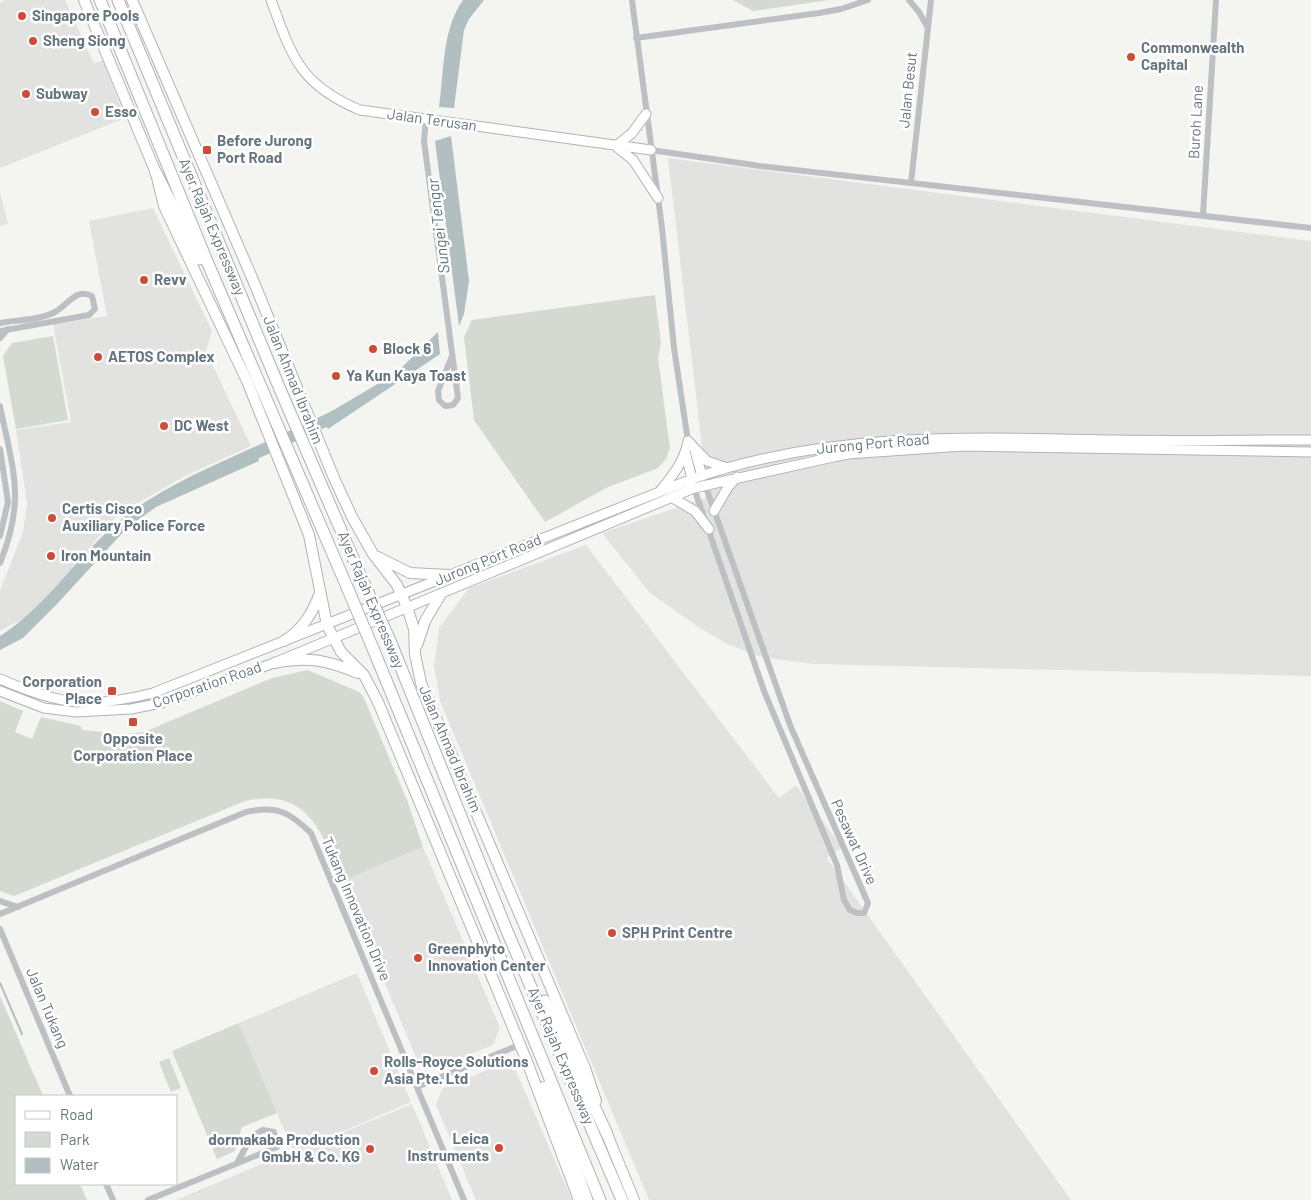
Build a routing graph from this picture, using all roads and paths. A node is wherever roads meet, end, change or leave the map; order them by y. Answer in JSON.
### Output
{"nodes":[{"id":1,"x":84,"y":0,"type":"edge"},
{"id":2,"x":100,"y":0,"type":"edge"},
{"id":3,"x":118,"y":0,"type":"edge"},
{"id":4,"x":132,"y":0,"type":"edge"},
{"id":5,"x":271,"y":0,"type":"edge"},
{"id":6,"x":632,"y":0,"type":"edge"},
{"id":7,"x":868,"y":0,"type":"edge"},
{"id":8,"x":909,"y":0,"type":"edge"},
{"id":9,"x":917,"y":0,"type":"edge"},
{"id":10,"x":925,"y":0,"type":"edge"},
{"id":11,"x":931,"y":0,"type":"edge"},
{"id":12,"x":1216,"y":0,"type":"edge"},
{"id":13,"x":930,"y":11,"type":"junction"},
{"id":14,"x":919,"y":12,"type":"junction"},
{"id":15,"x":928,"y":28,"type":"junction"},
{"id":16,"x":636,"y":38,"type":"junction"},
{"id":17,"x":646,"y":114,"type":"junction"},
{"id":18,"x":426,"y":119,"type":"junction"},
{"id":19,"x":616,"y":146,"type":"junction"},
{"id":20,"x":651,"y":150,"type":"junction"},
{"id":21,"x":156,"y":173,"type":"junction"},
{"id":22,"x":911,"y":183,"type":"junction"},
{"id":23,"x":658,"y":198,"type":"junction"},
{"id":24,"x":1203,"y":215,"type":"junction"},
{"id":25,"x":1311,"y":228,"type":"edge"},
{"id":26,"x":211,"y":271,"type":"junction"},
{"id":27,"x":1,"y":322,"type":"edge"},
{"id":28,"x":8,"y":329,"type":"junction"},
{"id":29,"x":0,"y":331,"type":"edge"},
{"id":30,"x":0,"y":338,"type":"edge"},
{"id":31,"x":452,"y":356,"type":"junction"},
{"id":32,"x":0,"y":406,"type":"edge"},
{"id":33,"x":688,"y":440,"type":"junction"},
{"id":34,"x":1311,"y":440,"type":"edge"},
{"id":35,"x":0,"y":449,"type":"edge"},
{"id":36,"x":695,"y":449,"type":"junction"},
{"id":37,"x":1311,"y":452,"type":"edge"},
{"id":38,"x":686,"y":455,"type":"junction"},
{"id":39,"x":727,"y":468,"type":"junction"},
{"id":40,"x":738,"y":477,"type":"junction"},
{"id":41,"x":703,"y":480,"type":"junction"},
{"id":42,"x":693,"y":483,"type":"junction"},
{"id":43,"x":660,"y":492,"type":"junction"},
{"id":44,"x":671,"y":497,"type":"junction"},
{"id":45,"x":714,"y":511,"type":"junction"},
{"id":46,"x":709,"y":529,"type":"junction"},
{"id":47,"x":0,"y":536,"type":"edge"},
{"id":48,"x":373,"y":554,"type":"junction"},
{"id":49,"x":0,"y":563,"type":"edge"},
{"id":50,"x":450,"y":575,"type":"junction"},
{"id":51,"x":320,"y":594,"type":"junction"},
{"id":52,"x":441,"y":594,"type":"junction"},
{"id":53,"x":401,"y":595,"type":"junction"},
{"id":54,"x":407,"y":607,"type":"junction"},
{"id":55,"x":327,"y":625,"type":"junction"},
{"id":56,"x":333,"y":639,"type":"junction"},
{"id":57,"x":284,"y":640,"type":"junction"},
{"id":58,"x":415,"y":654,"type":"junction"},
{"id":59,"x":274,"y":663,"type":"junction"},
{"id":60,"x":364,"y":675,"type":"junction"},
{"id":61,"x":0,"y":679,"type":"edge"},
{"id":62,"x":0,"y":691,"type":"edge"},
{"id":63,"x":0,"y":901,"type":"edge"},
{"id":64,"x":18,"y":907,"type":"junction"},
{"id":65,"x":0,"y":914,"type":"edge"},
{"id":66,"x":0,"y":929,"type":"edge"},
{"id":67,"x":532,"y":987,"type":"junction"},
{"id":68,"x":520,"y":1009,"type":"junction"},
{"id":69,"x":520,"y":1045,"type":"junction"},
{"id":70,"x":417,"y":1086,"type":"junction"},
{"id":71,"x":70,"y":1095,"type":"edge"},
{"id":72,"x":607,"y":1134,"type":"junction"},
{"id":73,"x":237,"y":1163,"type":"junction"},
{"id":74,"x":106,"y":1185,"type":"edge"},
{"id":75,"x":112,"y":1200,"type":"edge"},
{"id":76,"x":148,"y":1200,"type":"edge"},
{"id":77,"x":464,"y":1200,"type":"edge"},
{"id":78,"x":579,"y":1200,"type":"edge"},
{"id":79,"x":587,"y":1200,"type":"edge"},
{"id":80,"x":600,"y":1200,"type":"edge"},
{"id":81,"x":622,"y":1200,"type":"edge"},
{"id":82,"x":634,"y":1200,"type":"edge"}],
"edges":[{"from":1,"to":21,"type":"main road"},
{"from":2,"to":26,"type":"highway","name":"Ayer Rajah Expressway"},
{"from":3,"to":67,"type":"highway","name":"Ayer Rajah Expressway","bridge":true},
{"from":4,"to":48,"type":"main road","name":"Jalan Ahmad Ibrahim"},
{"from":5,"to":18,"type":"main road","name":"Jalan Terusan"},
{"from":6,"to":16,"type":"street"},
{"from":7,"to":16,"type":"street"},
{"from":8,"to":14,"type":"street"},
{"from":9,"to":14,"type":"street"},
{"from":10,"to":13,"type":"street"},
{"from":11,"to":13,"type":"street","name":"Jalan Besut"},
{"from":12,"to":24,"type":"street","name":"Buroh Lane"},
{"from":13,"to":15,"type":"street","name":"Jalan Besut"},
{"from":14,"to":15,"type":"street"},
{"from":15,"to":22,"type":"street","name":"Jalan Besut"},
{"from":16,"to":17,"type":"street"},
{"from":17,"to":19,"type":"main road"},
{"from":17,"to":20,"type":"street"},
{"from":18,"to":19,"type":"main road","name":"Jalan Terusan"},
{"from":18,"to":31,"type":"street"},
{"from":19,"to":20,"type":"main road","name":"Jalan Terusan"},
{"from":19,"to":23,"type":"main road"},
{"from":20,"to":22,"type":"street"},
{"from":20,"to":23,"type":"street"},
{"from":21,"to":26,"type":"highway"},
{"from":21,"to":51,"type":"main road"},
{"from":22,"to":24,"type":"street"},
{"from":23,"to":33,"type":"street"},
{"from":24,"to":25,"type":"street"},
{"from":26,"to":68,"type":"highway","name":"Ayer Rajah Expressway","bridge":true},
{"from":27,"to":28,"type":"street"},
{"from":28,"to":29,"type":"street"},
{"from":28,"to":30,"type":"street"},
{"from":31,"to":31,"type":"street"},
{"from":32,"to":49,"type":"street"},
{"from":33,"to":36,"type":"main road"},
{"from":33,"to":38,"type":"main road"},
{"from":34,"to":39,"type":"main road","name":"Jurong Port Road"},
{"from":35,"to":47,"type":"street"},
{"from":36,"to":39,"type":"main road"},
{"from":36,"to":41,"type":"main road"},
{"from":37,"to":40,"type":"main road","name":"Jurong Port Road"},
{"from":38,"to":42,"type":"main road"},
{"from":38,"to":43,"type":"main road"},
{"from":39,"to":41,"type":"main road","name":"Jurong Port Road"},
{"from":40,"to":41,"type":"main road","name":"Jurong Port Road"},
{"from":40,"to":45,"type":"main road"},
{"from":41,"to":42,"type":"main road","name":"Jurong Port Road"},
{"from":41,"to":45,"type":"street","name":"Pesawat Drive"},
{"from":42,"to":43,"type":"main road","name":"Jurong Port Road"},
{"from":42,"to":44,"type":"main road","name":"Jurong Port Road"},
{"from":42,"to":46,"type":"street","name":"Pesawat Drive"},
{"from":43,"to":50,"type":"main road","name":"Jurong Port Road"},
{"from":44,"to":46,"type":"main road"},
{"from":44,"to":52,"type":"main road","name":"Jurong Port Road"},
{"from":45,"to":46,"type":"street","name":"Pesawat Drive"},
{"from":48,"to":50,"type":"main road"},
{"from":48,"to":53,"type":"main road","name":"Jalan Ahmad Ibrahim"},
{"from":50,"to":53,"type":"main road","name":"Jurong Port Road"},
{"from":51,"to":55,"type":"main road"},
{"from":51,"to":57,"type":"main road"},
{"from":52,"to":54,"type":"main road","name":"Jurong Port Road"},
{"from":52,"to":58,"type":"main road"},
{"from":53,"to":54,"type":"main road","name":"Jalan Ahmad Ibrahim"},
{"from":53,"to":55,"type":"main road","name":"Corporation Road"},
{"from":54,"to":56,"type":"main road","name":"Corporation Road"},
{"from":54,"to":58,"type":"main road","name":"Jalan Ahmad Ibrahim"},
{"from":55,"to":56,"type":"main road"},
{"from":55,"to":57,"type":"main road","name":"Corporation Road"},
{"from":56,"to":59,"type":"main road","name":"Corporation Road"},
{"from":56,"to":60,"type":"main road"},
{"from":57,"to":61,"type":"main road","name":"Corporation Road"},
{"from":58,"to":72,"type":"main road","name":"Jalan Ahmad Ibrahim"},
{"from":59,"to":60,"type":"main road"},
{"from":59,"to":62,"type":"main road","name":"Corporation Road"},
{"from":60,"to":69,"type":"main road"},
{"from":63,"to":64,"type":"street"},
{"from":64,"to":65,"type":"street","name":"Tukang Innovation Drive"},
{"from":64,"to":70,"type":"street","name":"Tukang Innovation Drive"},
{"from":66,"to":71,"type":"street","name":"Jalan Tukang"},
{"from":67,"to":72,"type":"highway"},
{"from":67,"to":81,"type":"highway","name":"Ayer Rajah Expressway"},
{"from":68,"to":79,"type":"highway"},
{"from":68,"to":80,"type":"highway","name":"Ayer Rajah Expressway"},
{"from":69,"to":70,"type":"street"},
{"from":69,"to":78,"type":"main road"},
{"from":70,"to":77,"type":"street","name":"Tukang Innovation Drive"},
{"from":72,"to":82,"type":"main road","name":"Jalan Ahmad Ibrahim"},
{"from":73,"to":73,"type":"street"},
{"from":73,"to":76,"type":"street"},
{"from":74,"to":75,"type":"street"}]}
